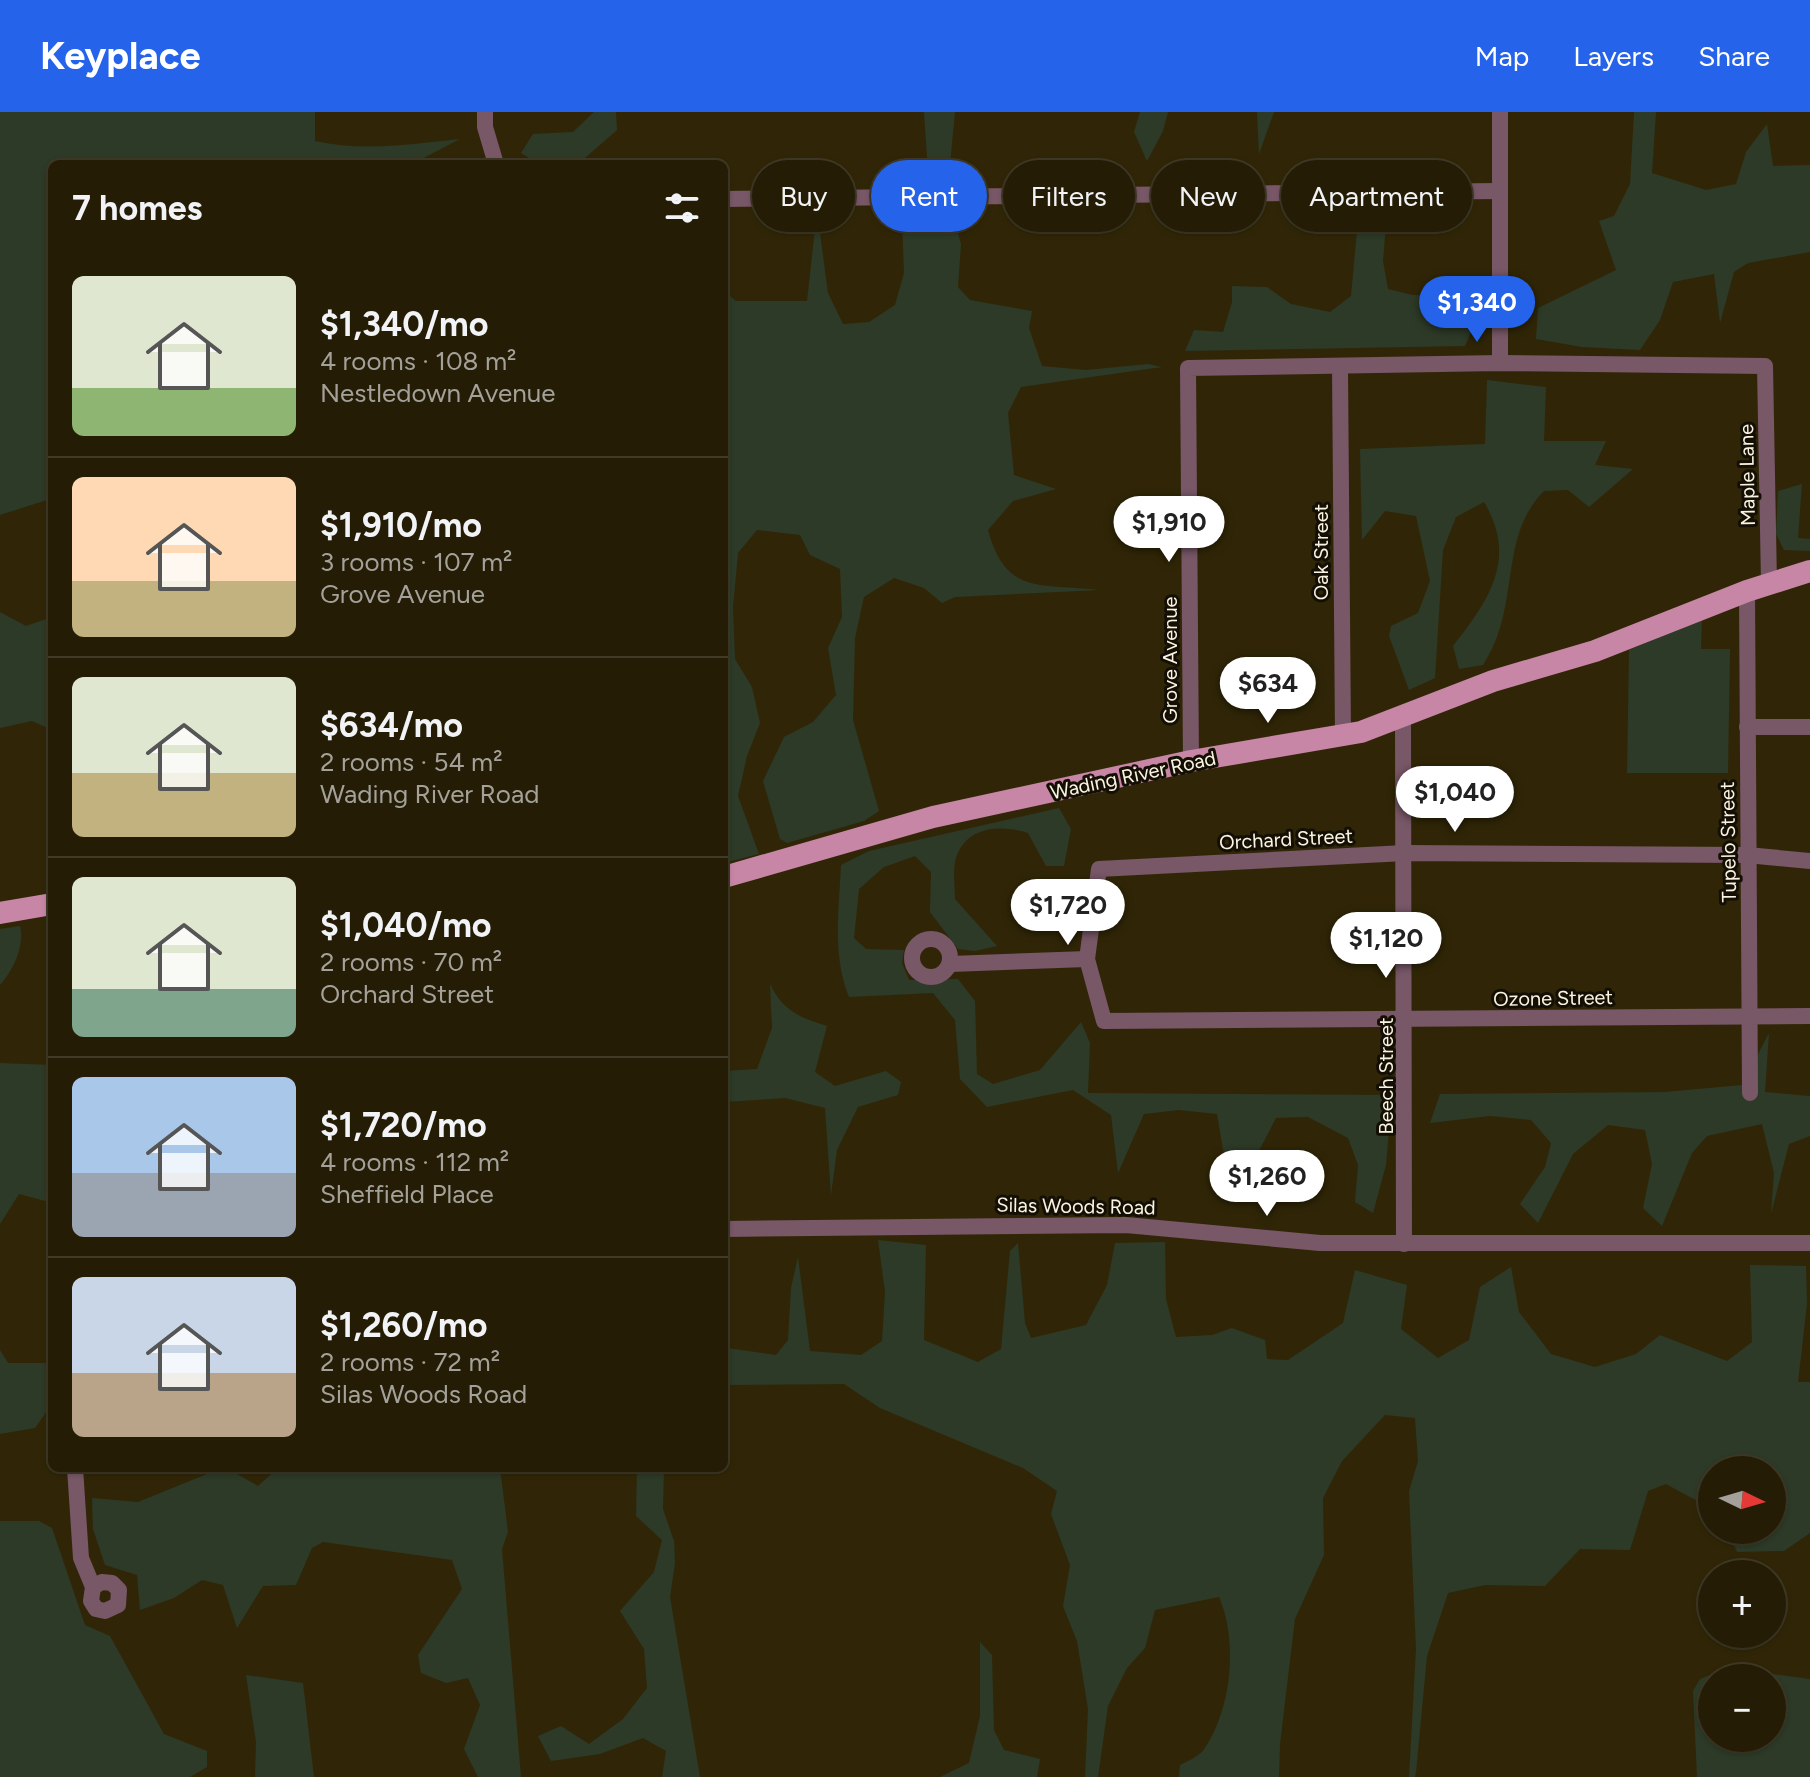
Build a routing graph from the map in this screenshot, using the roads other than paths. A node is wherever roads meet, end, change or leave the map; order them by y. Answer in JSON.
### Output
{"nodes":[{"id":1,"x":485,"y":112,"type":"edge"},
{"id":2,"x":1500,"y":112,"type":"edge"},
{"id":3,"x":495,"y":160,"type":"edge"},
{"id":4,"x":1499,"y":191,"type":"junction"},
{"id":5,"x":728,"y":199,"type":"edge"},
{"id":6,"x":1500,"y":363,"type":"junction"},
{"id":7,"x":1340,"y":368,"type":"junction"},
{"id":8,"x":1810,"y":571,"type":"edge"},
{"id":9,"x":1758,"y":587,"type":"junction"},
{"id":10,"x":1403,"y":716,"type":"junction"},
{"id":11,"x":1747,"y":727,"type":"junction"},
{"id":12,"x":1810,"y":727,"type":"edge"},
{"id":13,"x":1343,"y":737,"type":"junction"},
{"id":14,"x":1191,"y":761,"type":"junction"},
{"id":15,"x":1405,"y":853,"type":"junction"},
{"id":16,"x":1747,"y":855,"type":"junction"},
{"id":17,"x":1810,"y":861,"type":"edge"},
{"id":18,"x":728,"y":876,"type":"edge"},
{"id":19,"x":48,"y":905,"type":"edge"},
{"id":20,"x":0,"y":913,"type":"edge"},
{"id":21,"x":1087,"y":959,"type":"junction"},
{"id":22,"x":950,"y":964,"type":"dead end"},
{"id":23,"x":1752,"y":1015,"type":"junction"},
{"id":24,"x":1810,"y":1016,"type":"edge"},
{"id":25,"x":1406,"y":1020,"type":"junction"},
{"id":26,"x":1750,"y":1093,"type":"dead end"},
{"id":27,"x":728,"y":1229,"type":"edge"},
{"id":28,"x":1810,"y":1243,"type":"edge"},
{"id":29,"x":1404,"y":1244,"type":"junction"},
{"id":30,"x":75,"y":1472,"type":"edge"},
{"id":31,"x":93,"y":1587,"type":"dead end"}],
"edges":[{"from":1,"to":3,"type":"street"},
{"from":2,"to":4,"type":"street"},
{"from":4,"to":5,"type":"street"},
{"from":4,"to":6,"type":"street"},
{"from":6,"to":7,"type":"street"},
{"from":6,"to":9,"type":"street","name":"Maple Lane"},
{"from":7,"to":13,"type":"street","name":"Oak Street"},
{"from":7,"to":14,"type":"street","name":"Grove Avenue"},
{"from":8,"to":9,"type":"main road","name":"Wading River Road"},
{"from":9,"to":10,"type":"main road","name":"Wading River Road"},
{"from":9,"to":11,"type":"street","name":"Tupelo Street"},
{"from":10,"to":13,"type":"main road","name":"Wading River Road"},
{"from":10,"to":15,"type":"street","name":"Beech Street"},
{"from":11,"to":12,"type":"street"},
{"from":11,"to":16,"type":"street","name":"Tupelo Street"},
{"from":13,"to":14,"type":"main road","name":"Wading River Road"},
{"from":14,"to":18,"type":"main road","name":"Wading River Road"},
{"from":15,"to":16,"type":"street","name":"Orchard Street"},
{"from":15,"to":21,"type":"street","name":"Orchard Street"},
{"from":15,"to":25,"type":"street","name":"Beech Street"},
{"from":16,"to":17,"type":"street","name":"Orchard Street"},
{"from":16,"to":23,"type":"street","name":"Tupelo Street"},
{"from":19,"to":20,"type":"main road"},
{"from":21,"to":22,"type":"street"},
{"from":21,"to":25,"type":"street","name":"Ozone Street"},
{"from":23,"to":24,"type":"street","name":"Ozone Street"},
{"from":23,"to":25,"type":"street","name":"Ozone Street"},
{"from":23,"to":26,"type":"street","name":"Tupelo Street"},
{"from":25,"to":29,"type":"street","name":"Beech Street"},
{"from":27,"to":29,"type":"street","name":"Silas Woods Road"},
{"from":28,"to":29,"type":"street","name":"Silas Woods Road"},
{"from":30,"to":31,"type":"street"}]}
